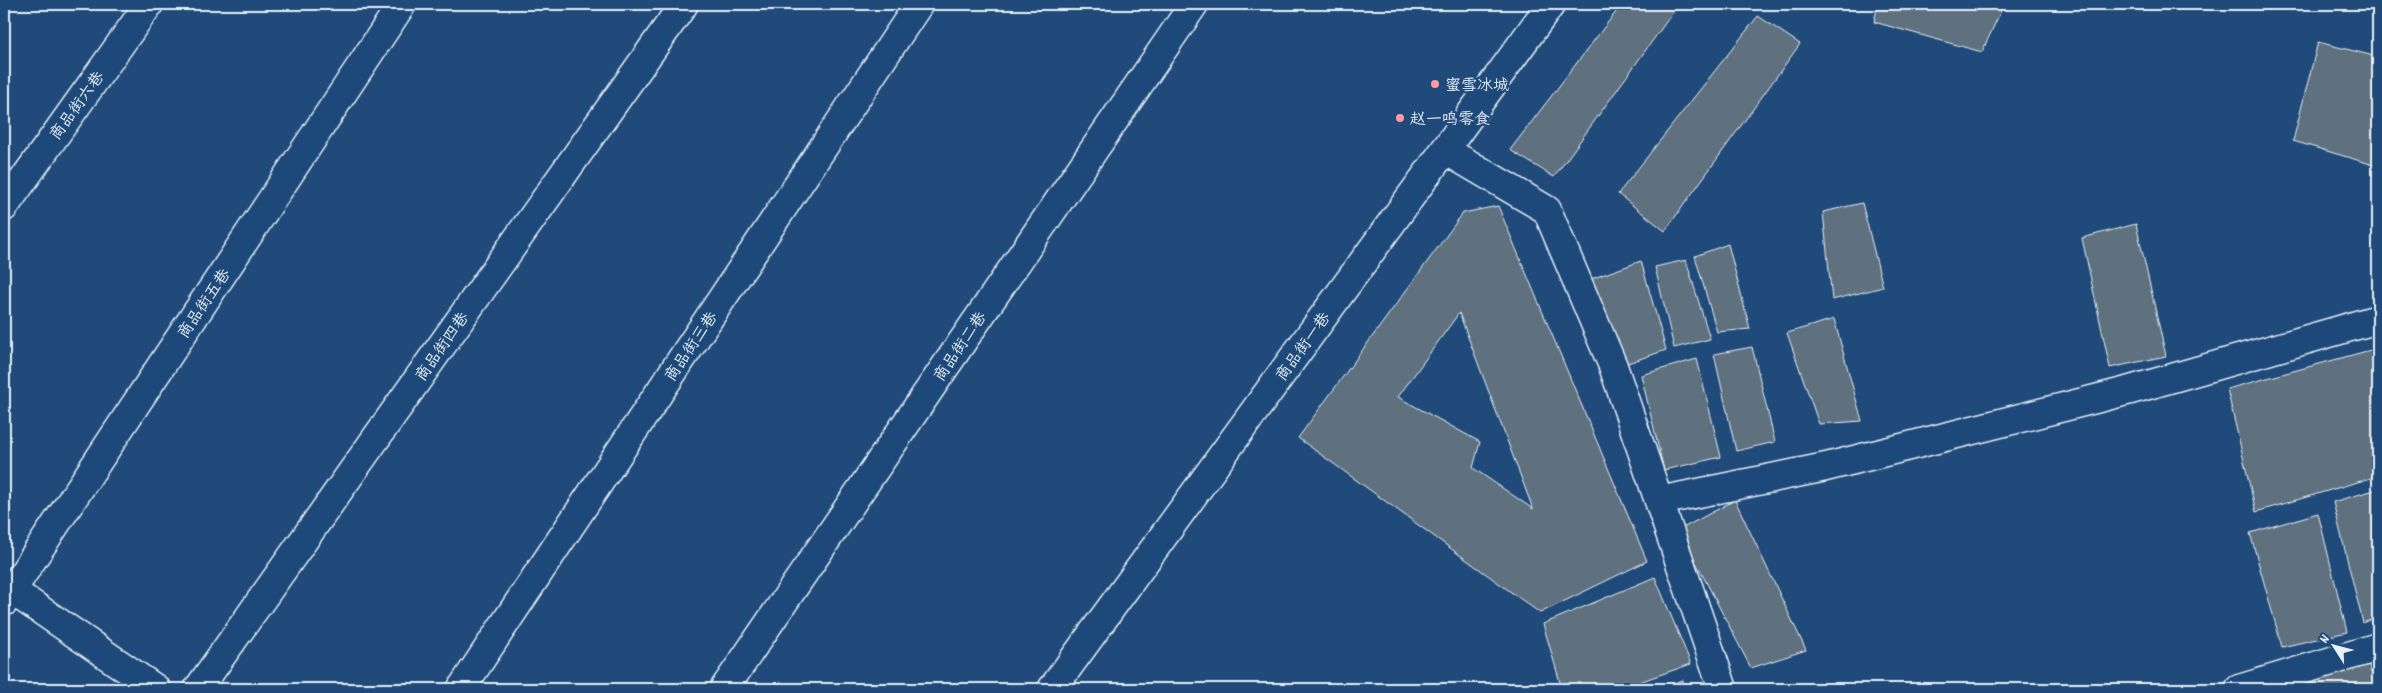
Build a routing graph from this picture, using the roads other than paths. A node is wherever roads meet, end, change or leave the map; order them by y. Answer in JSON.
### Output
{"nodes":[{"id":1,"x":149,"y":4,"type":"edge"},
{"id":2,"x":402,"y":4,"type":"edge"},
{"id":3,"x":684,"y":4,"type":"edge"},
{"id":4,"x":919,"y":4,"type":"edge"},
{"id":5,"x":1194,"y":4,"type":"edge"},
{"id":6,"x":1551,"y":4,"type":"edge"},
{"id":7,"x":1445,"y":150,"type":"junction"},
{"id":8,"x":4,"y":207,"type":"edge"},
{"id":9,"x":2378,"y":319,"type":"edge"},
{"id":10,"x":1659,"y":501,"type":"junction"},
{"id":11,"x":6,"y":592,"type":"edge"},
{"id":12,"x":2378,"y":647,"type":"edge"},
{"id":13,"x":156,"y":689,"type":"edge"},
{"id":14,"x":198,"y":689,"type":"edge"},
{"id":15,"x":461,"y":689,"type":"edge"},
{"id":16,"x":724,"y":689,"type":"edge"},
{"id":17,"x":1052,"y":689,"type":"edge"},
{"id":18,"x":1724,"y":689,"type":"edge"},
{"id":19,"x":2239,"y":689,"type":"edge"}],
"edges":[{"from":1,"to":8,"type":"street","name":"商品街六巷"},
{"from":2,"to":11,"type":"street","name":"商品街五巷"},
{"from":3,"to":14,"type":"street","name":"商品街四巷"},
{"from":4,"to":15,"type":"street","name":"商品街三巷"},
{"from":5,"to":16,"type":"street","name":"商品街二巷"},
{"from":6,"to":7,"type":"street","name":"商品街一巷"},
{"from":7,"to":10,"type":"street"},
{"from":7,"to":17,"type":"street","name":"商品街一巷"},
{"from":9,"to":10,"type":"street"},
{"from":10,"to":18,"type":"street"},
{"from":11,"to":13,"type":"street"},
{"from":12,"to":19,"type":"street"}]}
